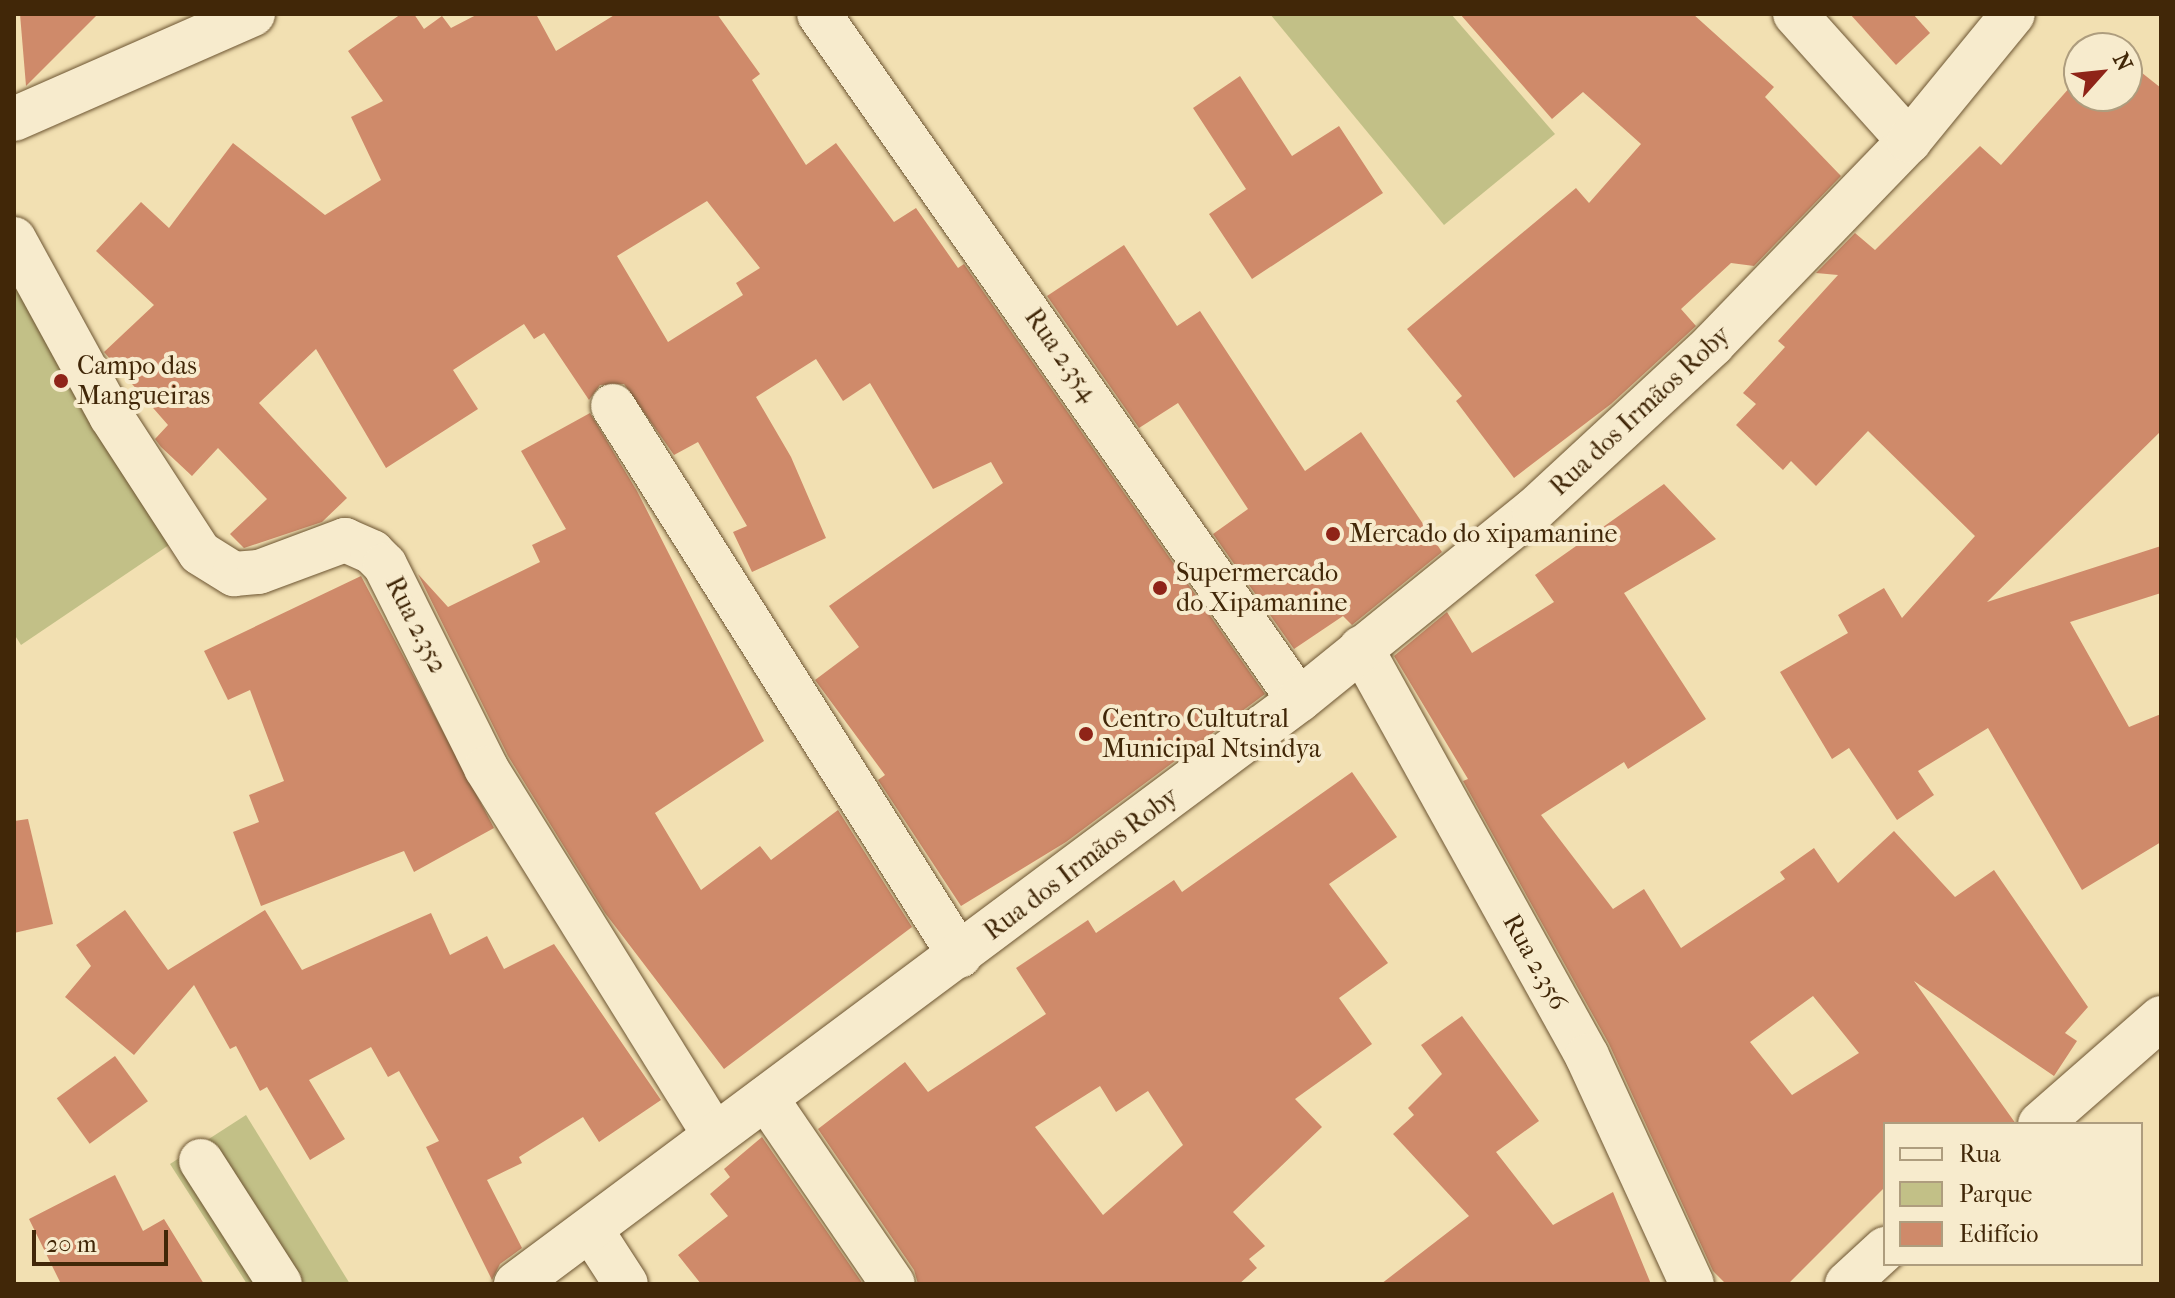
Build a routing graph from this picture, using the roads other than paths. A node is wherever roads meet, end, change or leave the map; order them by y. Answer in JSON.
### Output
{"nodes":[{"id":1,"x":253,"y":14,"type":"edge"},
{"id":2,"x":819,"y":14,"type":"edge"},
{"id":3,"x":1795,"y":14,"type":"edge"},
{"id":4,"x":2013,"y":14,"type":"edge"},
{"id":5,"x":14,"y":119,"type":"edge"},
{"id":6,"x":1909,"y":141,"type":"junction"},
{"id":7,"x":14,"y":239,"type":"edge"},
{"id":8,"x":613,"y":406,"type":"dead end"},
{"id":9,"x":1361,"y":648,"type":"junction"},
{"id":10,"x":1299,"y":700,"type":"junction"},
{"id":11,"x":960,"y":956,"type":"junction"},
{"id":12,"x":2161,"y":1018,"type":"edge"},
{"id":13,"x":766,"y":1098,"type":"junction"},
{"id":14,"x":2042,"y":1122,"type":"edge"},
{"id":15,"x":714,"y":1135,"type":"junction"},
{"id":16,"x":201,"y":1161,"type":"dead end"},
{"id":17,"x":591,"y":1230,"type":"junction"},
{"id":18,"x":1883,"y":1251,"type":"edge"},
{"id":19,"x":522,"y":1280,"type":"edge"},
{"id":20,"x":280,"y":1284,"type":"edge"},
{"id":21,"x":626,"y":1284,"type":"edge"},
{"id":22,"x":893,"y":1284,"type":"edge"},
{"id":23,"x":1692,"y":1284,"type":"edge"},
{"id":24,"x":1847,"y":1284,"type":"edge"}],
"edges":[{"from":1,"to":5,"type":"street"},
{"from":2,"to":10,"type":"street","name":"Rua 2.354"},
{"from":3,"to":6,"type":"street"},
{"from":4,"to":6,"type":"street","name":"Rua dos Irmãos Roby"},
{"from":6,"to":9,"type":"street","name":"Rua dos Irmãos Roby"},
{"from":7,"to":15,"type":"street","name":"Rua 2.352"},
{"from":8,"to":11,"type":"street"},
{"from":9,"to":10,"type":"street","name":"Rua dos Irmãos Roby"},
{"from":9,"to":23,"type":"street","name":"Rua 2.356"},
{"from":10,"to":11,"type":"street","name":"Rua dos Irmãos Roby"},
{"from":11,"to":13,"type":"street","name":"Rua dos Irmãos Roby"},
{"from":12,"to":14,"type":"street"},
{"from":13,"to":15,"type":"street","name":"Rua dos Irmãos Roby"},
{"from":13,"to":22,"type":"street"},
{"from":15,"to":17,"type":"street","name":"Rua dos Irmãos Roby"},
{"from":16,"to":20,"type":"street"},
{"from":17,"to":19,"type":"street","name":"Rua dos Irmãos Roby"},
{"from":17,"to":21,"type":"street"},
{"from":18,"to":24,"type":"street"}]}
